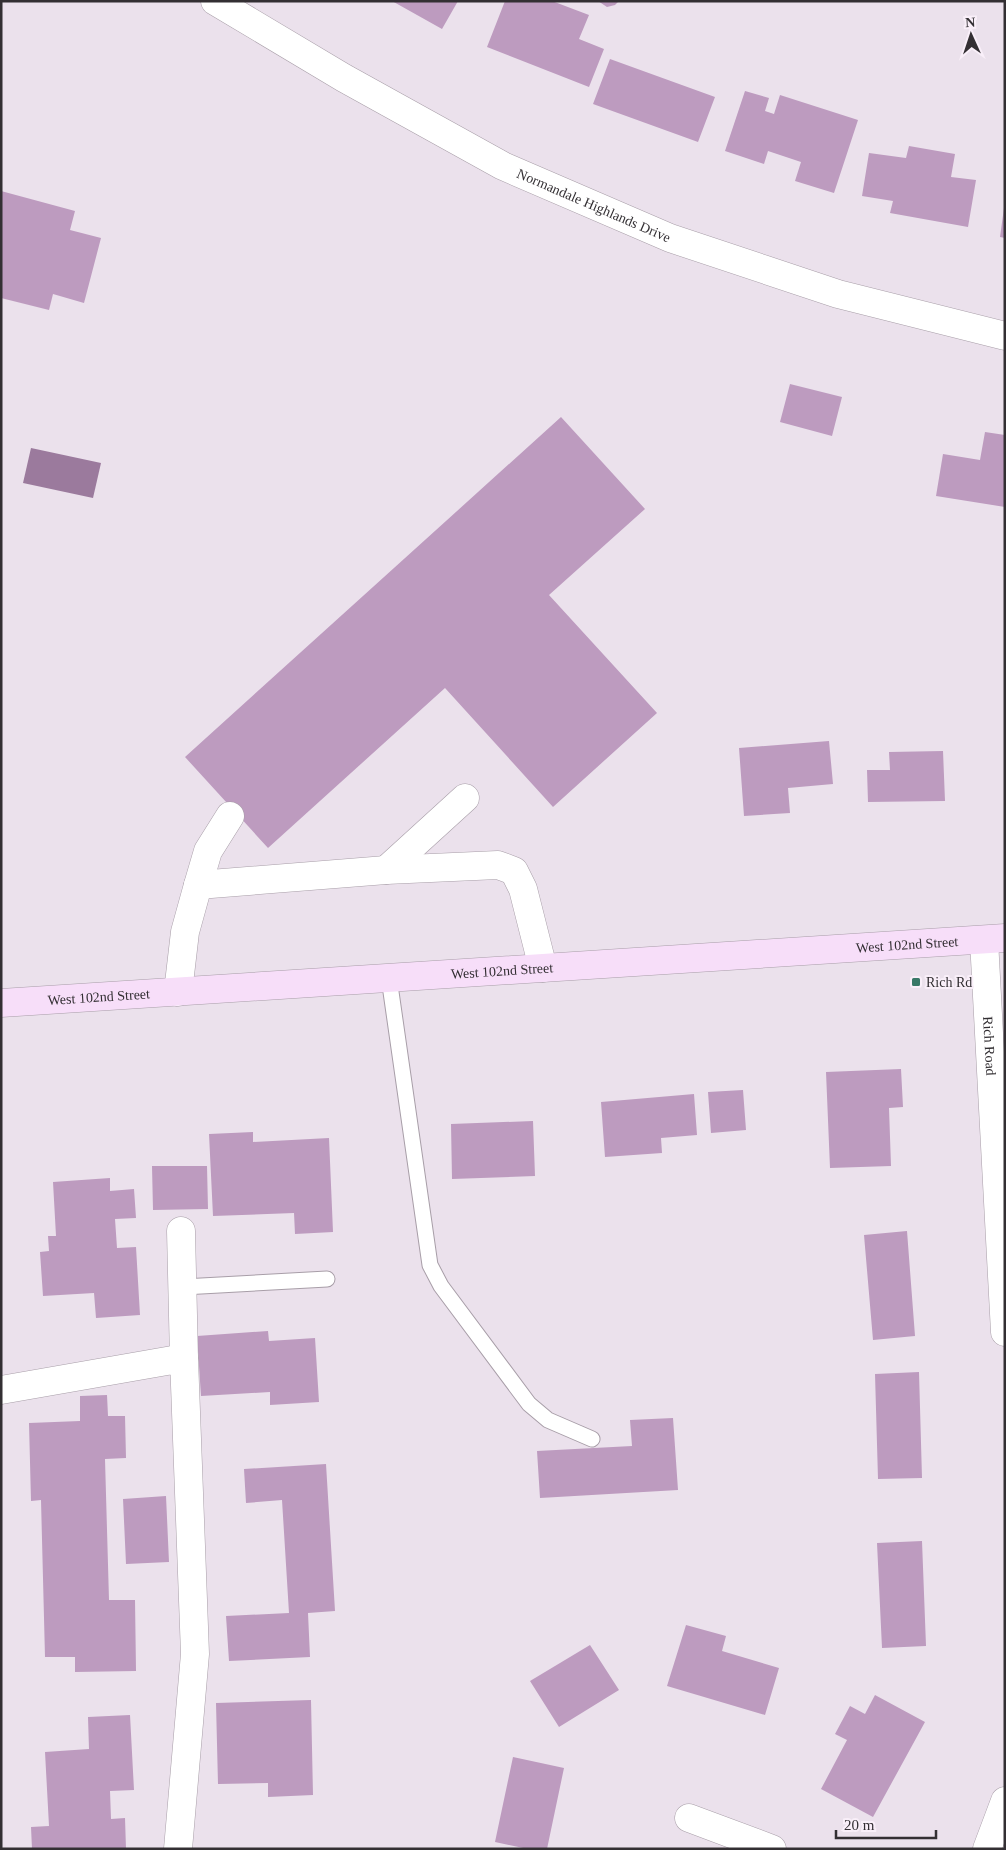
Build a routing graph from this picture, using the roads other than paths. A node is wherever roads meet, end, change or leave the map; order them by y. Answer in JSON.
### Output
{"nodes":[{"id":1,"x":215,"y":1,"type":"edge"},
{"id":2,"x":1005,"y":336,"type":"edge"},
{"id":3,"x":465,"y":798,"type":"dead end"},
{"id":4,"x":230,"y":816,"type":"dead end"},
{"id":5,"x":386,"y":870,"type":"junction"},
{"id":6,"x":198,"y":885,"type":"junction"},
{"id":7,"x":994,"y":939,"type":"edge"},
{"id":8,"x":543,"y":968,"type":"junction"},
{"id":9,"x":389,"y":978,"type":"junction"},
{"id":10,"x":178,"y":992,"type":"junction"},
{"id":11,"x":1,"y":1003,"type":"edge"},
{"id":12,"x":181,"y":1231,"type":"dead end"},
{"id":13,"x":327,"y":1279,"type":"dead end"},
{"id":14,"x":183,"y":1287,"type":"junction"},
{"id":15,"x":1005,"y":1332,"type":"edge"},
{"id":16,"x":184,"y":1358,"type":"junction"},
{"id":17,"x":1,"y":1390,"type":"edge"},
{"id":18,"x":592,"y":1440,"type":"dead end"},
{"id":19,"x":1005,"y":1801,"type":"edge"},
{"id":20,"x":689,"y":1818,"type":"dead end"},
{"id":21,"x":178,"y":1849,"type":"edge"},
{"id":22,"x":772,"y":1849,"type":"edge"},
{"id":23,"x":987,"y":1849,"type":"edge"}],
"edges":[{"from":1,"to":2,"type":"street","name":"Normandale Highlands Drive"},
{"from":3,"to":5,"type":"street"},
{"from":4,"to":6,"type":"street"},
{"from":5,"to":6,"type":"street"},
{"from":5,"to":8,"type":"street"},
{"from":6,"to":10,"type":"street"},
{"from":7,"to":8,"type":"street","name":"West 102nd Street"},
{"from":7,"to":15,"type":"street","name":"Rich Road"},
{"from":8,"to":9,"type":"street","name":"West 102nd Street"},
{"from":9,"to":10,"type":"street","name":"West 102nd Street"},
{"from":9,"to":18,"type":"lane"},
{"from":10,"to":11,"type":"street","name":"West 102nd Street"},
{"from":12,"to":14,"type":"street"},
{"from":13,"to":14,"type":"lane"},
{"from":14,"to":16,"type":"street"},
{"from":16,"to":17,"type":"street"},
{"from":16,"to":21,"type":"street"},
{"from":19,"to":23,"type":"street"},
{"from":20,"to":22,"type":"street"}]}
